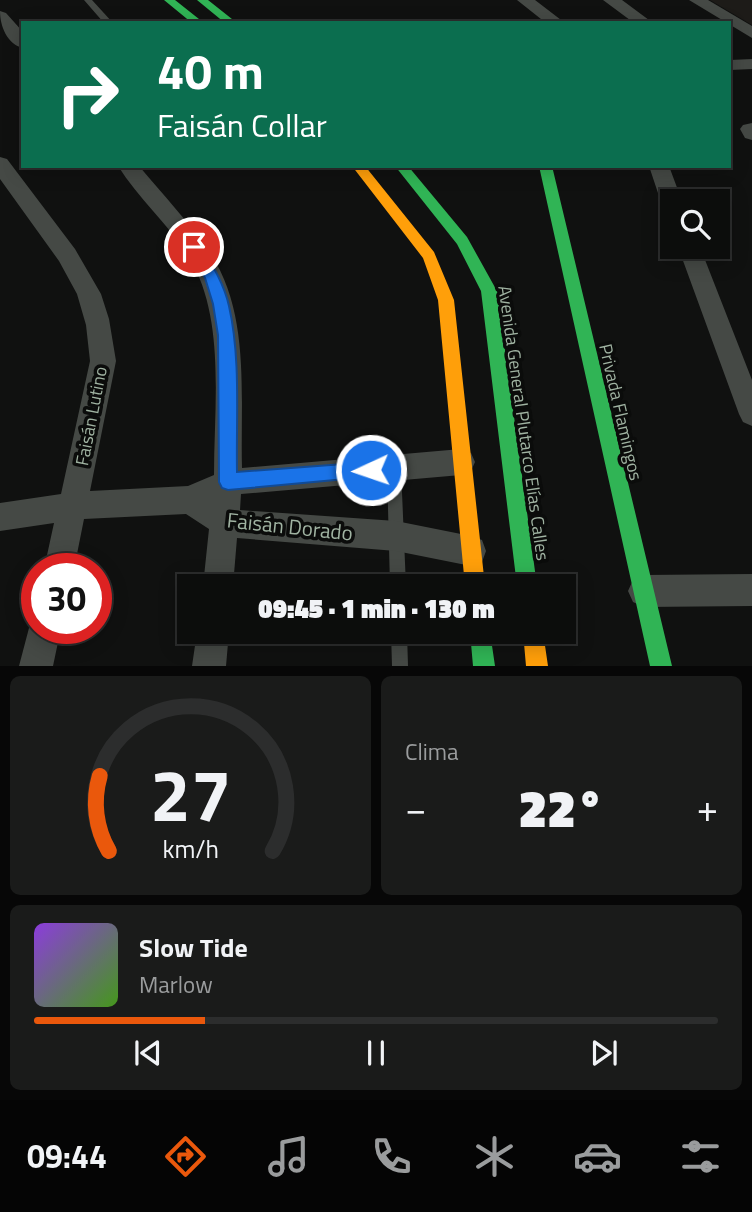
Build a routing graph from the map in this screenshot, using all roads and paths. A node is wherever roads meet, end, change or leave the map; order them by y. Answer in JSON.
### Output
{"nodes":[{"id":1,"x":88,"y":0,"type":"edge"},
{"id":2,"x":169,"y":0,"type":"edge"},
{"id":3,"x":202,"y":0,"type":"edge"},
{"id":4,"x":525,"y":0,"type":"edge"},
{"id":5,"x":611,"y":0,"type":"edge"},
{"id":6,"x":697,"y":0,"type":"edge"},
{"id":7,"x":0,"y":16,"type":"edge"},
{"id":8,"x":107,"y":21,"type":"edge"},
{"id":9,"x":196,"y":21,"type":"edge"},
{"id":10,"x":229,"y":21,"type":"edge"},
{"id":11,"x":554,"y":21,"type":"edge"},
{"id":12,"x":642,"y":21,"type":"edge"},
{"id":13,"x":752,"y":33,"type":"edge"},
{"id":14,"x":21,"y":41,"type":"edge"},
{"id":15,"x":752,"y":64,"type":"edge"},
{"id":16,"x":731,"y":65,"type":"edge"},
{"id":17,"x":0,"y":164,"type":"edge"},
{"id":18,"x":130,"y":168,"type":"edge"},
{"id":19,"x":360,"y":168,"type":"edge"},
{"id":20,"x":403,"y":168,"type":"edge"},
{"id":21,"x":544,"y":168,"type":"edge"},
{"id":22,"x":660,"y":168,"type":"edge"},
{"id":23,"x":667,"y":189,"type":"edge"},
{"id":24,"x":694,"y":259,"type":"edge"},
{"id":25,"x":752,"y":414,"type":"edge"},
{"id":26,"x":461,"y":462,"type":"junction"},
{"id":27,"x":394,"y":469,"type":"junction"},
{"id":28,"x":228,"y":482,"type":"junction"},
{"id":29,"x":190,"y":500,"type":"junction"},
{"id":30,"x":74,"y":506,"type":"junction"},
{"id":31,"x":0,"y":517,"type":"edge"},
{"id":32,"x":225,"y":523,"type":"junction"},
{"id":33,"x":396,"y":536,"type":"junction"},
{"id":34,"x":471,"y":551,"type":"junction"},
{"id":35,"x":63,"y":553,"type":"edge"},
{"id":36,"x":219,"y":574,"type":"edge"},
{"id":37,"x":398,"y":574,"type":"edge"},
{"id":38,"x":474,"y":574,"type":"edge"},
{"id":39,"x":525,"y":574,"type":"edge"},
{"id":40,"x":752,"y":590,"type":"edge"},
{"id":41,"x":644,"y":592,"type":"junction"},
{"id":42,"x":41,"y":644,"type":"edge"},
{"id":43,"x":212,"y":644,"type":"edge"},
{"id":44,"x":399,"y":644,"type":"edge"},
{"id":45,"x":481,"y":644,"type":"edge"},
{"id":46,"x":534,"y":644,"type":"edge"},
{"id":47,"x":36,"y":666,"type":"edge"},
{"id":48,"x":209,"y":666,"type":"edge"},
{"id":49,"x":400,"y":666,"type":"edge"},
{"id":50,"x":484,"y":666,"type":"edge"},
{"id":51,"x":537,"y":666,"type":"edge"},
{"id":52,"x":661,"y":666,"type":"edge"}],
"edges":[{"from":1,"to":8,"type":"lane"},
{"from":2,"to":9,"type":"street"},
{"from":3,"to":10,"type":"street"},
{"from":4,"to":11,"type":"street"},
{"from":5,"to":12,"type":"street"},
{"from":6,"to":13,"type":"street"},
{"from":7,"to":14,"type":"street"},
{"from":15,"to":16,"type":"street"},
{"from":17,"to":30,"type":"street","name":"Faisán Lutino"},
{"from":18,"to":28,"type":"street"},
{"from":19,"to":26,"type":"street"},
{"from":20,"to":39,"type":"street","name":"Avenida General Plutarco Elías Calles"},
{"from":21,"to":41,"type":"street","name":"Privada Flamingos"},
{"from":22,"to":23,"type":"street"},
{"from":24,"to":25,"type":"street"},
{"from":26,"to":27,"type":"street","name":"Faisán Dorado"},
{"from":26,"to":34,"type":"street"},
{"from":27,"to":28,"type":"street","name":"Faisán Dorado"},
{"from":27,"to":33,"type":"lane"},
{"from":28,"to":29,"type":"street","name":"Faisán Dorado"},
{"from":28,"to":32,"type":"street"},
{"from":29,"to":30,"type":"street","name":"Faisán Dorado"},
{"from":29,"to":32,"type":"street","name":"Faisán Dorado"},
{"from":30,"to":31,"type":"street","name":"Faisán Dorado"},
{"from":30,"to":35,"type":"street","name":"Faisán Lutino"},
{"from":32,"to":33,"type":"street","name":"Faisán Dorado"},
{"from":32,"to":36,"type":"street"},
{"from":33,"to":34,"type":"street","name":"Faisán Dorado"},
{"from":33,"to":37,"type":"lane"},
{"from":34,"to":38,"type":"street"},
{"from":40,"to":41,"type":"street"},
{"from":41,"to":52,"type":"street","name":"Privada Flamingos"},
{"from":42,"to":47,"type":"street"},
{"from":43,"to":48,"type":"street"},
{"from":44,"to":49,"type":"lane"},
{"from":45,"to":50,"type":"street"},
{"from":46,"to":51,"type":"street"}]}
